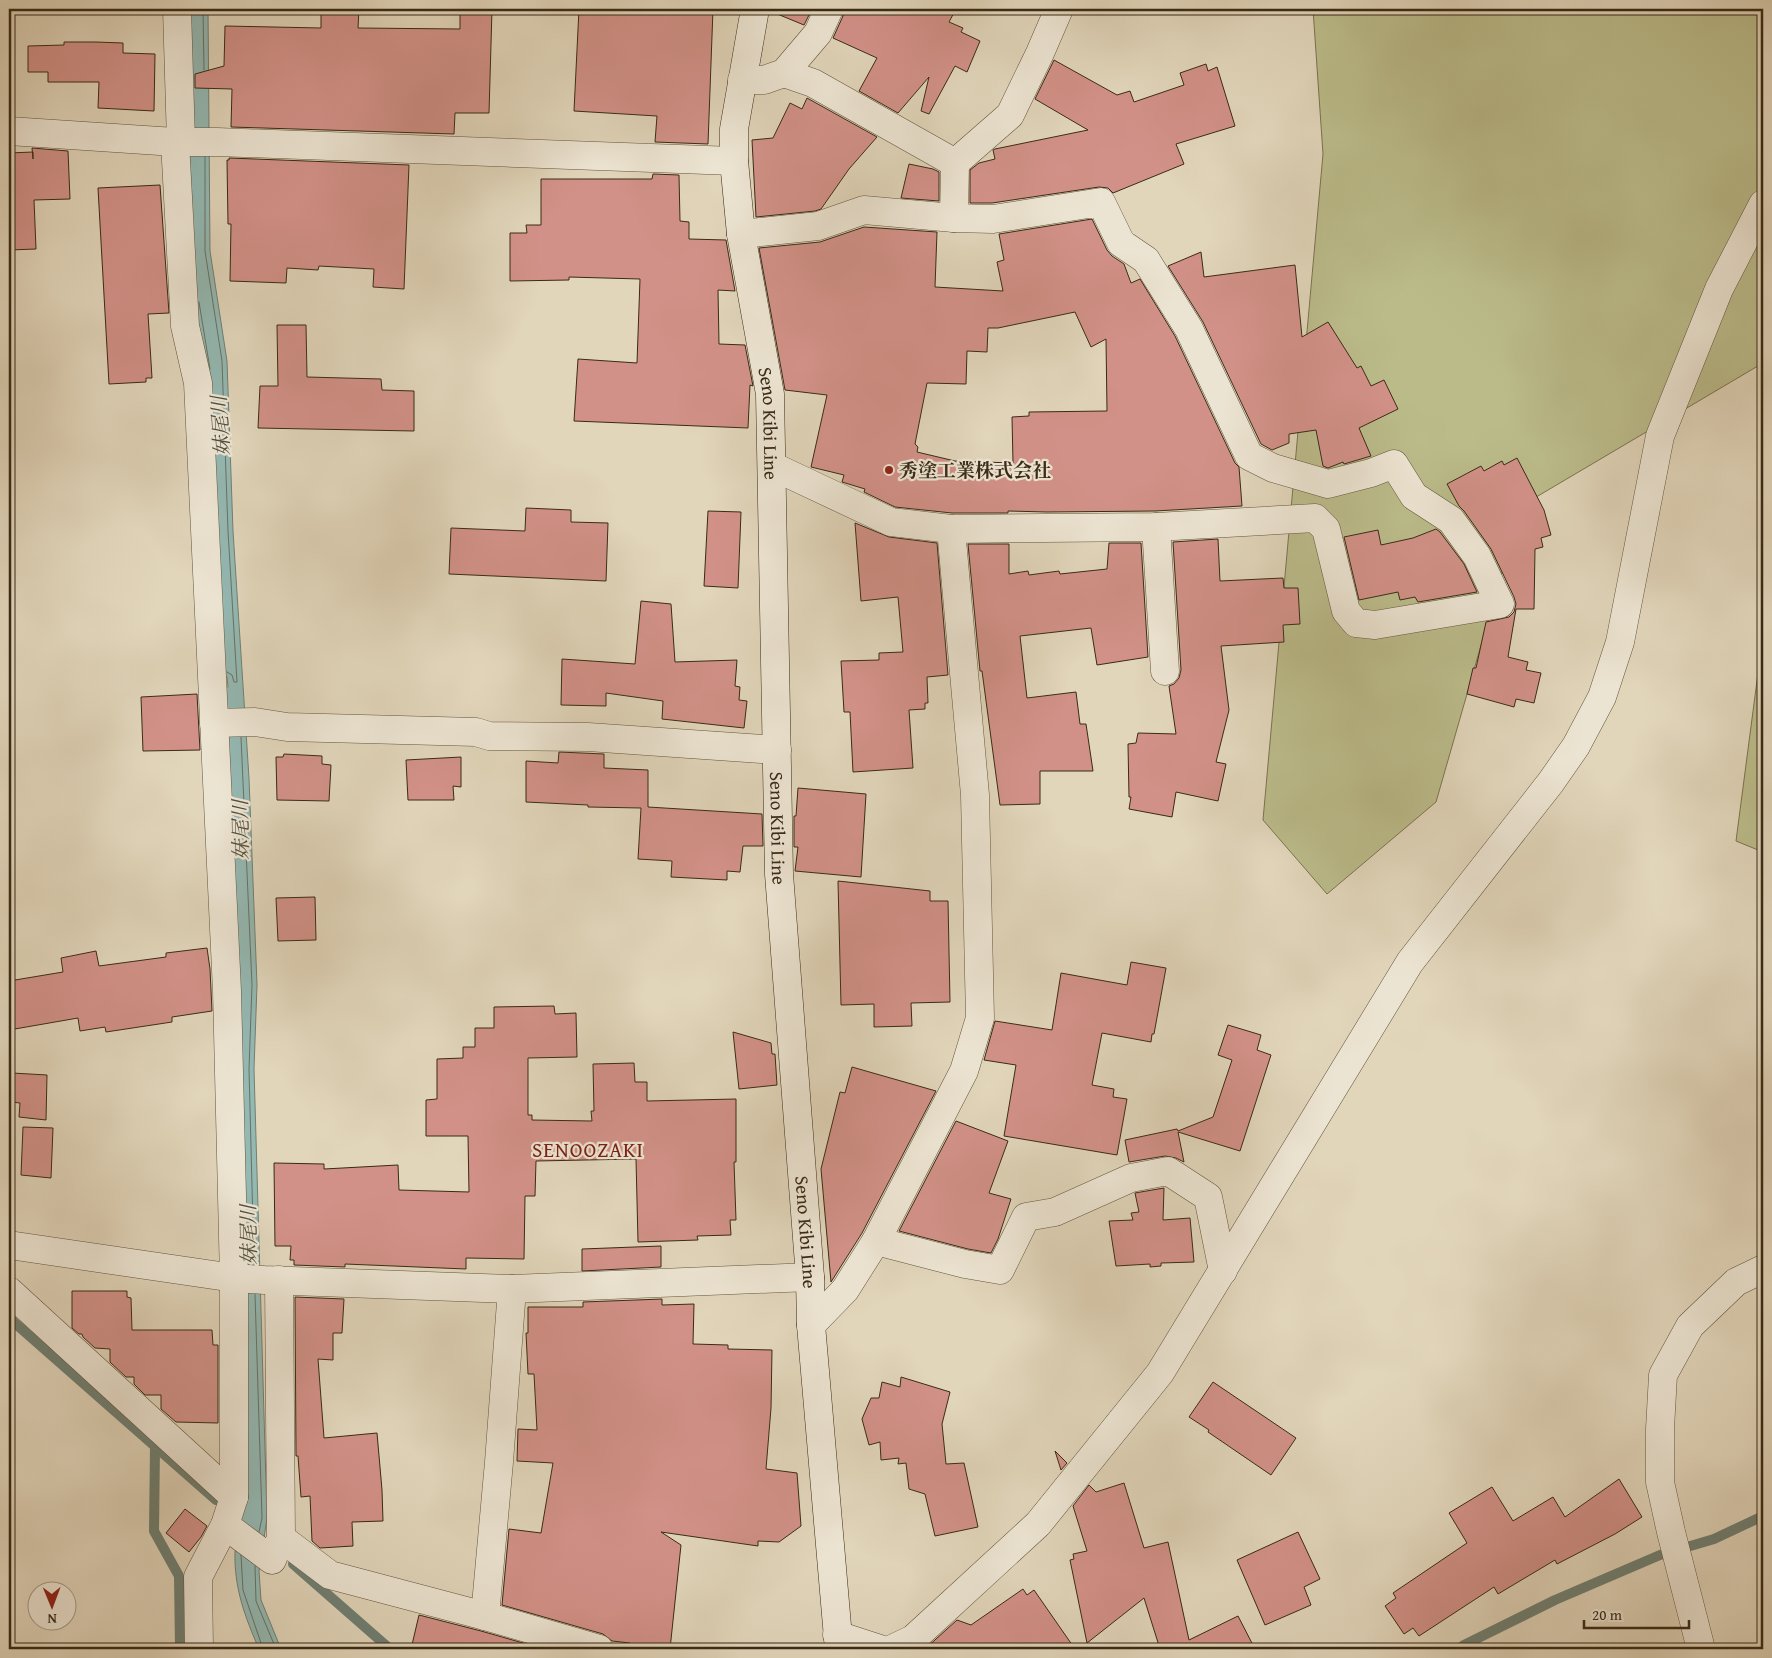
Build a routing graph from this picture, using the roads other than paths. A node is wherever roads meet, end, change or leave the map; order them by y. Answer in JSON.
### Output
{"nodes":[{"id":1,"x":177,"y":9,"type":"edge"},
{"id":2,"x":755,"y":9,"type":"edge"},
{"id":3,"x":829,"y":9,"type":"edge"},
{"id":4,"x":1059,"y":9,"type":"edge"},
{"id":5,"x":784,"y":73,"type":"junction"},
{"id":6,"x":742,"y":80,"type":"junction"},
{"id":7,"x":9,"y":131,"type":"edge"},
{"id":8,"x":180,"y":142,"type":"junction"},
{"id":9,"x":734,"y":162,"type":"junction"},
{"id":10,"x":955,"y":163,"type":"junction"},
{"id":11,"x":1763,"y":204,"type":"edge"},
{"id":12,"x":954,"y":218,"type":"junction"},
{"id":13,"x":741,"y":234,"type":"junction"},
{"id":14,"x":772,"y":466,"type":"junction"},
{"id":15,"x":1156,"y":527,"type":"junction"},
{"id":16,"x":951,"y":529,"type":"junction"},
{"id":17,"x":1165,"y":671,"type":"dead end"},
{"id":18,"x":219,"y":723,"type":"junction"},
{"id":19,"x":777,"y":750,"type":"junction"},
{"id":20,"x":876,"y":1241,"type":"junction"},
{"id":21,"x":9,"y":1245,"type":"edge"},
{"id":22,"x":1763,"y":1270,"type":"edge"},
{"id":23,"x":1223,"y":1271,"type":"junction"},
{"id":24,"x":810,"y":1277,"type":"junction"},
{"id":25,"x":234,"y":1278,"type":"junction"},
{"id":26,"x":271,"y":1280,"type":"junction"},
{"id":27,"x":512,"y":1289,"type":"junction"},
{"id":28,"x":9,"y":1291,"type":"edge"},
{"id":29,"x":811,"y":1325,"type":"junction"},
{"id":30,"x":234,"y":1497,"type":"junction"},
{"id":31,"x":232,"y":1530,"type":"junction"},
{"id":32,"x":272,"y":1546,"type":"junction"},
{"id":33,"x":485,"y":1616,"type":"junction"},
{"id":34,"x":838,"y":1642,"type":"edge"},
{"id":35,"x":200,"y":1649,"type":"edge"},
{"id":36,"x":599,"y":1649,"type":"edge"},
{"id":37,"x":880,"y":1649,"type":"edge"},
{"id":38,"x":892,"y":1649,"type":"edge"},
{"id":39,"x":1701,"y":1649,"type":"edge"}],
"edges":[{"from":1,"to":8,"type":"street"},
{"from":2,"to":6,"type":"street","name":"Seno Kibi Line"},
{"from":3,"to":5,"type":"street"},
{"from":4,"to":10,"type":"street"},
{"from":5,"to":6,"type":"street"},
{"from":5,"to":10,"type":"street"},
{"from":6,"to":9,"type":"street","name":"Seno Kibi Line"},
{"from":7,"to":8,"type":"street"},
{"from":8,"to":9,"type":"street"},
{"from":8,"to":18,"type":"street"},
{"from":9,"to":13,"type":"street","name":"Seno Kibi Line"},
{"from":10,"to":12,"type":"street"},
{"from":11,"to":23,"type":"street"},
{"from":12,"to":13,"type":"street"},
{"from":12,"to":15,"type":"street"},
{"from":13,"to":14,"type":"street","name":"Seno Kibi Line"},
{"from":14,"to":16,"type":"street"},
{"from":14,"to":19,"type":"street","name":"Seno Kibi Line"},
{"from":15,"to":16,"type":"street"},
{"from":15,"to":17,"type":"street"},
{"from":16,"to":20,"type":"street"},
{"from":18,"to":19,"type":"street"},
{"from":18,"to":25,"type":"street"},
{"from":19,"to":24,"type":"street","name":"Seno Kibi Line"},
{"from":20,"to":23,"type":"street"},
{"from":20,"to":29,"type":"street"},
{"from":21,"to":25,"type":"street"},
{"from":22,"to":39,"type":"street"},
{"from":23,"to":38,"type":"street"},
{"from":24,"to":27,"type":"street"},
{"from":24,"to":29,"type":"street","name":"Seno Kibi Line"},
{"from":25,"to":26,"type":"street"},
{"from":25,"to":30,"type":"street"},
{"from":26,"to":27,"type":"street"},
{"from":26,"to":32,"type":"street"},
{"from":27,"to":33,"type":"street"},
{"from":28,"to":30,"type":"street"},
{"from":29,"to":34,"type":"street","name":"Seno Kibi Line"},
{"from":30,"to":31,"type":"street"},
{"from":31,"to":32,"type":"street"},
{"from":31,"to":35,"type":"street"},
{"from":32,"to":33,"type":"street"},
{"from":33,"to":36,"type":"street"},
{"from":34,"to":37,"type":"street"}]}
